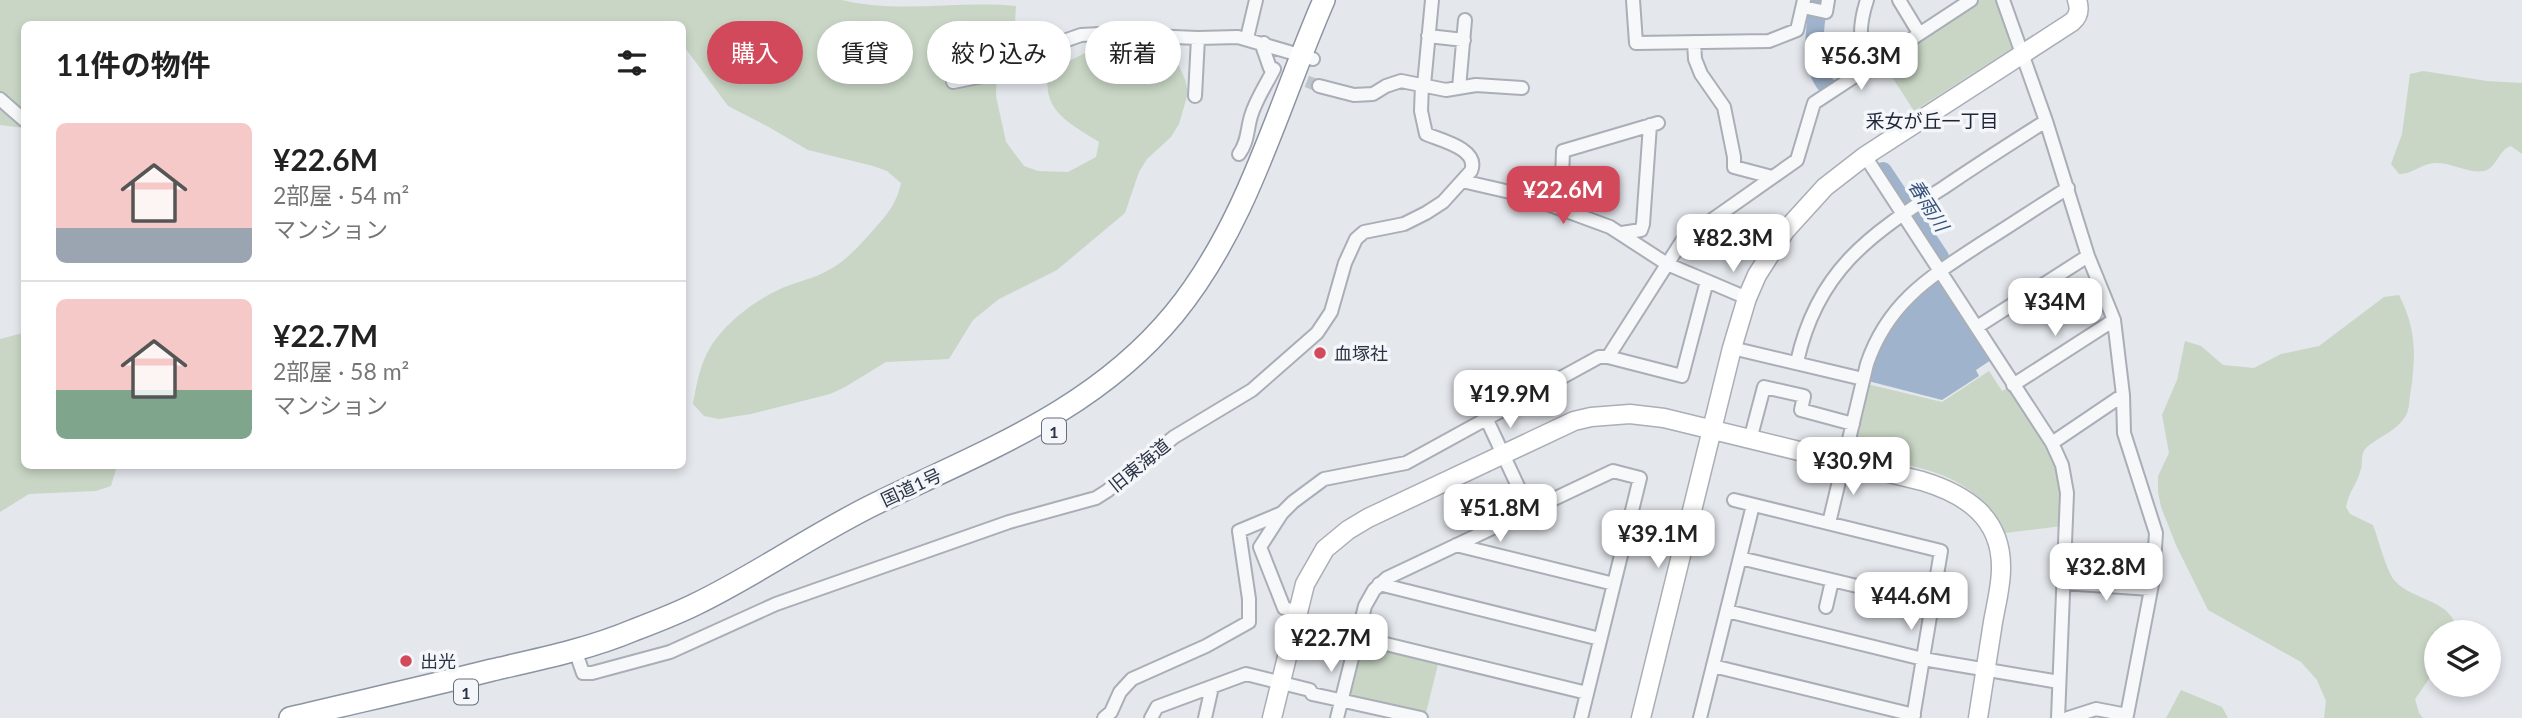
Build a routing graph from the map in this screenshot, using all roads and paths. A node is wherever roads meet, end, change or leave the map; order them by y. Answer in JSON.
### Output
{"nodes":[{"id":1,"x":1256,"y":0,"type":"edge"},
{"id":2,"x":1324,"y":0,"type":"edge"},
{"id":3,"x":1339,"y":0,"type":"edge"},
{"id":4,"x":1432,"y":0,"type":"edge"},
{"id":5,"x":1633,"y":0,"type":"edge"},
{"id":6,"x":1867,"y":0,"type":"edge"},
{"id":7,"x":1899,"y":0,"type":"edge"},
{"id":8,"x":1971,"y":0,"type":"edge"},
{"id":9,"x":2003,"y":0,"type":"edge"},
{"id":10,"x":2077,"y":0,"type":"edge"},
{"id":11,"x":1805,"y":5,"type":"edge"},
{"id":12,"x":1826,"y":6,"type":"edge"},
{"id":13,"x":1465,"y":20,"type":"dead end"},
{"id":14,"x":1919,"y":33,"type":"junction"},
{"id":15,"x":1428,"y":36,"type":"junction"},
{"id":16,"x":1071,"y":38,"type":"edge"},
{"id":17,"x":1198,"y":38,"type":"junction"},
{"id":18,"x":1247,"y":38,"type":"junction"},
{"id":19,"x":1464,"y":40,"type":"junction"},
{"id":20,"x":1694,"y":42,"type":"junction"},
{"id":21,"x":1264,"y":43,"type":"junction"},
{"id":22,"x":2023,"y":55,"type":"junction"},
{"id":23,"x":1307,"y":57,"type":"junction"},
{"id":24,"x":1870,"y":66,"type":"junction"},
{"id":25,"x":1423,"y":84,"type":"junction"},
{"id":26,"x":1319,"y":86,"type":"tunnel mouth"},
{"id":27,"x":1459,"y":88,"type":"junction"},
{"id":28,"x":1522,"y":88,"type":"dead end"},
{"id":29,"x":1195,"y":96,"type":"dead end"},
{"id":30,"x":0,"y":99,"type":"edge"},
{"id":31,"x":21,"y":117,"type":"edge"},
{"id":32,"x":2046,"y":121,"type":"junction"},
{"id":33,"x":1239,"y":154,"type":"dead end"},
{"id":34,"x":1865,"y":156,"type":"junction"},
{"id":35,"x":1772,"y":177,"type":"junction"},
{"id":36,"x":1462,"y":181,"type":"junction"},
{"id":37,"x":2068,"y":188,"type":"junction"},
{"id":38,"x":1561,"y":208,"type":"junction"},
{"id":39,"x":1907,"y":211,"type":"junction"},
{"id":40,"x":1621,"y":233,"type":"junction"},
{"id":41,"x":2088,"y":256,"type":"junction"},
{"id":42,"x":1667,"y":264,"type":"junction"},
{"id":43,"x":1940,"y":271,"type":"junction"},
{"id":44,"x":1707,"y":281,"type":"junction"},
{"id":45,"x":1747,"y":298,"type":"junction"},
{"id":46,"x":2114,"y":320,"type":"junction"},
{"id":47,"x":1977,"y":327,"type":"junction"},
{"id":48,"x":1732,"y":348,"type":"junction"},
{"id":49,"x":1608,"y":357,"type":"junction"},
{"id":50,"x":1797,"y":362,"type":"junction"},
{"id":51,"x":1863,"y":379,"type":"junction"},
{"id":52,"x":2013,"y":385,"type":"junction"},
{"id":53,"x":2123,"y":395,"type":"junction"},
{"id":54,"x":1487,"y":420,"type":"junction"},
{"id":55,"x":1853,"y":424,"type":"junction"},
{"id":56,"x":1711,"y":430,"type":"junction"},
{"id":57,"x":1749,"y":440,"type":"junction"},
{"id":58,"x":2052,"y":443,"type":"junction"},
{"id":59,"x":1503,"y":454,"type":"junction"},
{"id":60,"x":1844,"y":462,"type":"junction"},
{"id":61,"x":1734,"y":500,"type":"dead end"},
{"id":62,"x":1753,"y":505,"type":"junction"},
{"id":63,"x":1530,"y":512,"type":"junction"},
{"id":64,"x":1282,"y":513,"type":"junction"},
{"id":65,"x":1829,"y":523,"type":"junction"},
{"id":66,"x":1456,"y":545,"type":"junction"},
{"id":67,"x":1740,"y":558,"type":"junction"},
{"id":68,"x":1832,"y":580,"type":"junction"},
{"id":69,"x":2063,"y":583,"type":"junction"},
{"id":70,"x":1379,"y":584,"type":"junction"},
{"id":71,"x":1614,"y":584,"type":"junction"},
{"id":72,"x":2151,"y":589,"type":"junction"},
{"id":73,"x":1932,"y":604,"type":"junction"},
{"id":74,"x":1826,"y":607,"type":"dead end"},
{"id":75,"x":1727,"y":611,"type":"junction"},
{"id":76,"x":1298,"y":612,"type":"junction"},
{"id":77,"x":1357,"y":637,"type":"junction"},
{"id":78,"x":1600,"y":639,"type":"junction"},
{"id":79,"x":578,"y":656,"type":"junction"},
{"id":80,"x":1923,"y":659,"type":"junction"},
{"id":81,"x":1713,"y":666,"type":"junction"},
{"id":82,"x":1986,"y":670,"type":"junction"},
{"id":83,"x":2059,"y":682,"type":"junction"},
{"id":84,"x":1280,"y":684,"type":"junction"},
{"id":85,"x":1212,"y":687,"type":"junction"},
{"id":86,"x":1587,"y":693,"type":"junction"},
{"id":87,"x":1342,"y":700,"type":"junction"},
{"id":88,"x":380,"y":704,"type":"junction"},
{"id":89,"x":1914,"y":716,"type":"edge"},
{"id":90,"x":290,"y":718,"type":"edge"},
{"id":91,"x":352,"y":718,"type":"edge"},
{"id":92,"x":1104,"y":718,"type":"edge"},
{"id":93,"x":1151,"y":718,"type":"edge"},
{"id":94,"x":1205,"y":718,"type":"edge"},
{"id":95,"x":1272,"y":718,"type":"edge"},
{"id":96,"x":1338,"y":718,"type":"edge"},
{"id":97,"x":1421,"y":718,"type":"edge"},
{"id":98,"x":1581,"y":718,"type":"edge"},
{"id":99,"x":1641,"y":718,"type":"edge"},
{"id":100,"x":1700,"y":718,"type":"edge"},
{"id":101,"x":1978,"y":718,"type":"edge"},
{"id":102,"x":2058,"y":718,"type":"edge"},
{"id":103,"x":2068,"y":718,"type":"edge"}],
"edges":[{"from":1,"to":18,"type":"street"},
{"from":2,"to":23,"type":"highway","name":"国道1号","number":"1"},
{"from":3,"to":23,"type":"highway","name":"国道1号","number":"1"},
{"from":4,"to":15,"type":"street"},
{"from":5,"to":20,"type":"street"},
{"from":6,"to":24,"type":"street"},
{"from":7,"to":14,"type":"street"},
{"from":8,"to":14,"type":"street"},
{"from":9,"to":22,"type":"street"},
{"from":10,"to":22,"type":"street"},
{"from":11,"to":12,"type":"street"},
{"from":11,"to":20,"type":"street"},
{"from":13,"to":19,"type":"street"},
{"from":14,"to":24,"type":"street"},
{"from":15,"to":19,"type":"street"},
{"from":15,"to":25,"type":"street"},
{"from":16,"to":17,"type":"street"},
{"from":17,"to":18,"type":"street"},
{"from":17,"to":29,"type":"street"},
{"from":18,"to":21,"type":"street"},
{"from":19,"to":27,"type":"street"},
{"from":20,"to":35,"type":"street"},
{"from":21,"to":23,"type":"street"},
{"from":21,"to":33,"type":"street"},
{"from":22,"to":32,"type":"street"},
{"from":22,"to":34,"type":"street"},
{"from":23,"to":79,"type":"highway","name":"国道1号","number":"1"},
{"from":24,"to":35,"type":"street"},
{"from":25,"to":26,"type":"street"},
{"from":25,"to":27,"type":"street"},
{"from":25,"to":36,"type":"street"},
{"from":27,"to":28,"type":"street"},
{"from":30,"to":31,"type":"street"},
{"from":32,"to":37,"type":"street"},
{"from":32,"to":39,"type":"street"},
{"from":34,"to":39,"type":"street"},
{"from":34,"to":45,"type":"street"},
{"from":35,"to":42,"type":"street"},
{"from":36,"to":38,"type":"street"},
{"from":36,"to":79,"type":"street","name":"旧東海道"},
{"from":37,"to":41,"type":"street"},
{"from":37,"to":43,"type":"street"},
{"from":38,"to":40,"type":"street"},
{"from":38,"to":40,"type":"street"},
{"from":39,"to":43,"type":"street"},
{"from":39,"to":50,"type":"street"},
{"from":40,"to":42,"type":"street"},
{"from":41,"to":46,"type":"street"},
{"from":41,"to":47,"type":"street"},
{"from":42,"to":44,"type":"street"},
{"from":42,"to":49,"type":"street"},
{"from":43,"to":47,"type":"street"},
{"from":43,"to":51,"type":"street"},
{"from":44,"to":45,"type":"street"},
{"from":44,"to":49,"type":"street"},
{"from":45,"to":48,"type":"street"},
{"from":46,"to":52,"type":"street"},
{"from":46,"to":53,"type":"street"},
{"from":47,"to":52,"type":"street"},
{"from":48,"to":50,"type":"street"},
{"from":48,"to":56,"type":"street"},
{"from":49,"to":54,"type":"street"},
{"from":50,"to":51,"type":"street"},
{"from":51,"to":55,"type":"street"},
{"from":52,"to":58,"type":"street"},
{"from":53,"to":58,"type":"street"},
{"from":53,"to":72,"type":"street"},
{"from":54,"to":59,"type":"street"},
{"from":54,"to":64,"type":"street"},
{"from":55,"to":57,"type":"street"},
{"from":55,"to":60,"type":"street"},
{"from":56,"to":57,"type":"street"},
{"from":56,"to":59,"type":"street"},
{"from":56,"to":99,"type":"street"},
{"from":57,"to":60,"type":"street"},
{"from":58,"to":69,"type":"street"},
{"from":59,"to":63,"type":"street"},
{"from":59,"to":76,"type":"street"},
{"from":60,"to":65,"type":"street"},
{"from":60,"to":82,"type":"street"},
{"from":61,"to":62,"type":"street"},
{"from":62,"to":65,"type":"street"},
{"from":62,"to":67,"type":"street"},
{"from":63,"to":66,"type":"street"},
{"from":63,"to":71,"type":"street"},
{"from":64,"to":76,"type":"street"},
{"from":64,"to":92,"type":"street"},
{"from":65,"to":73,"type":"street"},
{"from":66,"to":70,"type":"street"},
{"from":66,"to":71,"type":"street"},
{"from":67,"to":68,"type":"street"},
{"from":67,"to":75,"type":"street"},
{"from":68,"to":73,"type":"street"},
{"from":68,"to":74,"type":"street"},
{"from":69,"to":72,"type":"street"},
{"from":69,"to":83,"type":"street"},
{"from":70,"to":77,"type":"street"},
{"from":70,"to":78,"type":"street"},
{"from":71,"to":78,"type":"street"},
{"from":72,"to":103,"type":"street"},
{"from":73,"to":80,"type":"street"},
{"from":75,"to":80,"type":"street"},
{"from":75,"to":81,"type":"street"},
{"from":76,"to":84,"type":"street"},
{"from":77,"to":86,"type":"street"},
{"from":77,"to":87,"type":"street"},
{"from":78,"to":86,"type":"street"},
{"from":79,"to":88,"type":"highway","name":"国道1号","number":"1"},
{"from":80,"to":82,"type":"street"},
{"from":80,"to":89,"type":"street"},
{"from":81,"to":89,"type":"street"},
{"from":81,"to":100,"type":"street"},
{"from":82,"to":83,"type":"street"},
{"from":82,"to":101,"type":"street"},
{"from":83,"to":102,"type":"street"},
{"from":84,"to":85,"type":"street"},
{"from":84,"to":87,"type":"street"},
{"from":84,"to":95,"type":"street"},
{"from":85,"to":93,"type":"street"},
{"from":85,"to":94,"type":"street"},
{"from":86,"to":98,"type":"street"},
{"from":87,"to":96,"type":"street"},
{"from":87,"to":97,"type":"street"},
{"from":88,"to":90,"type":"highway","name":"国道1号","number":"1"},
{"from":88,"to":91,"type":"highway","name":"国道1号","number":"1"}]}
